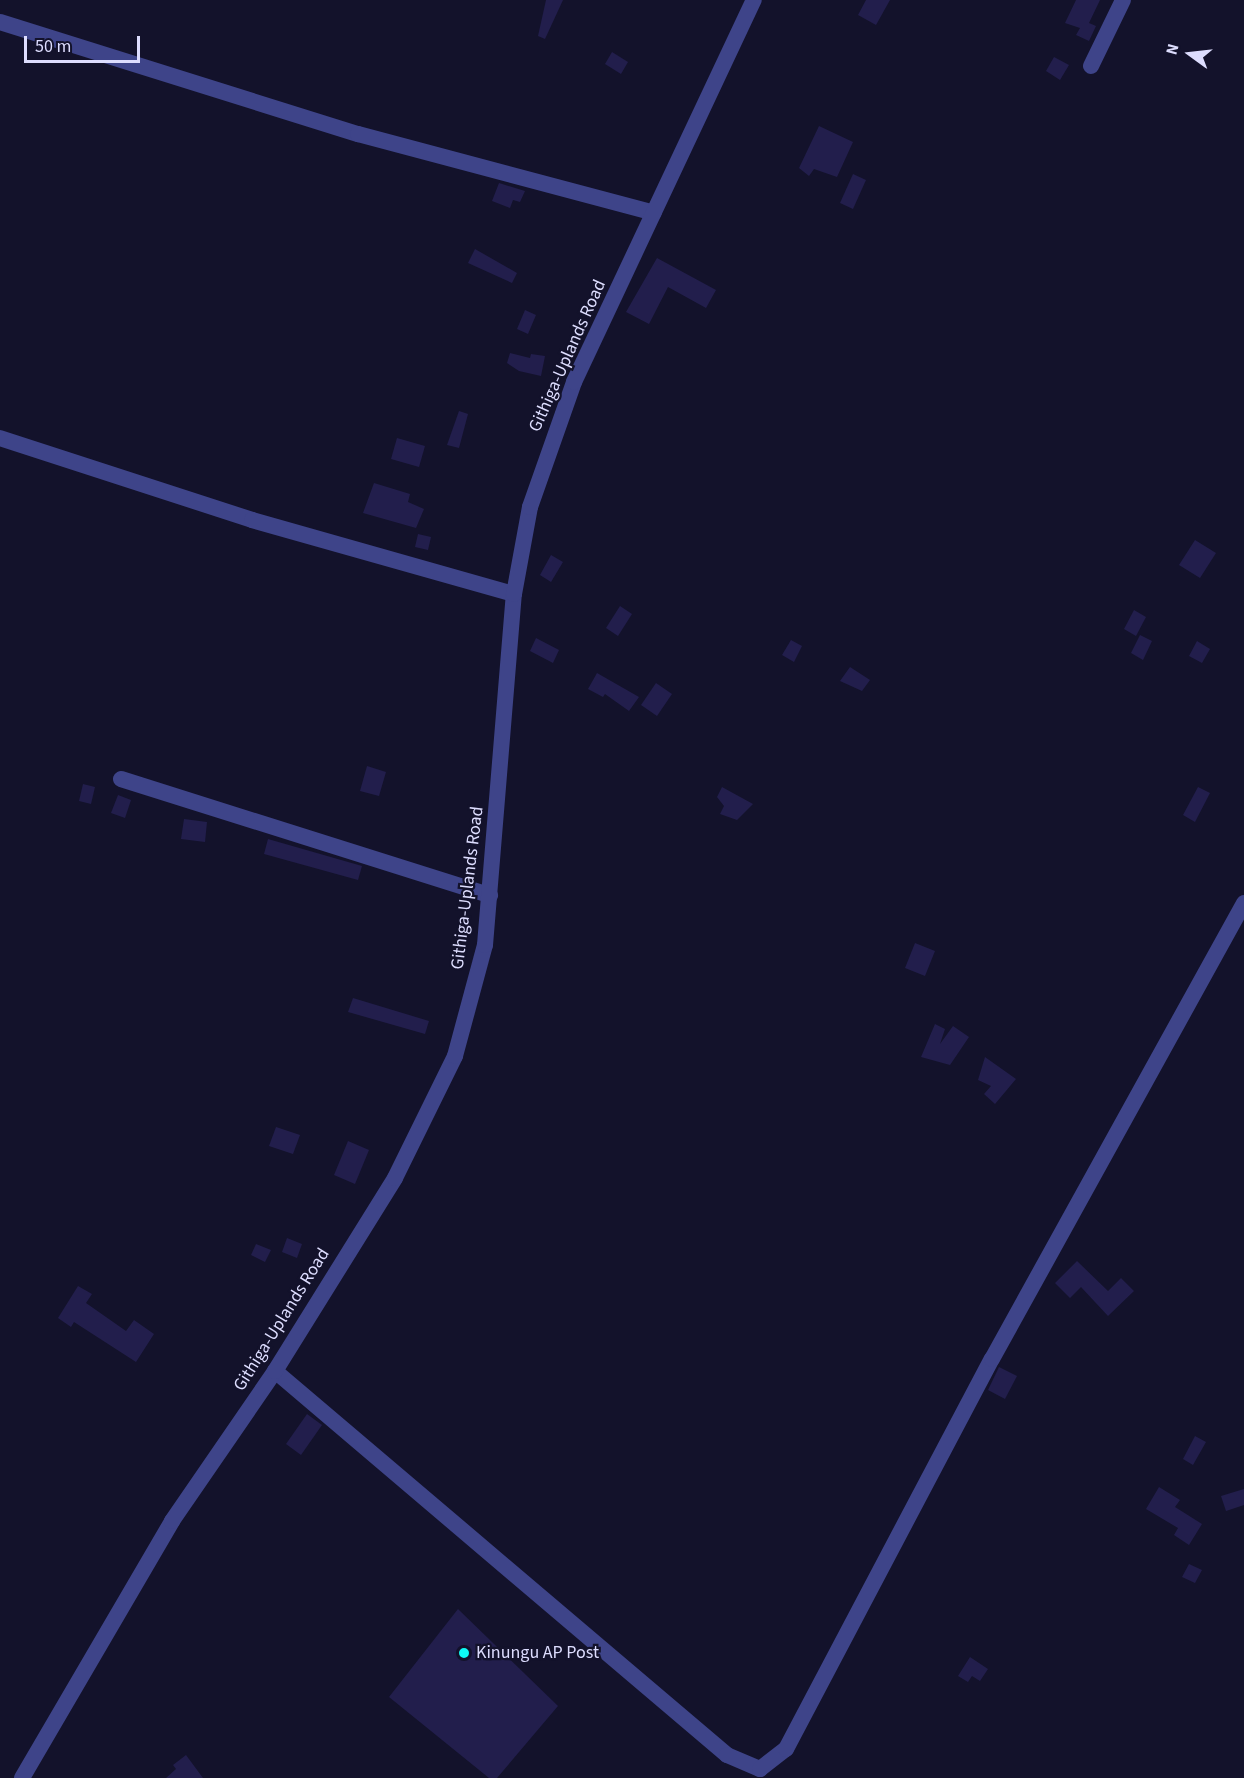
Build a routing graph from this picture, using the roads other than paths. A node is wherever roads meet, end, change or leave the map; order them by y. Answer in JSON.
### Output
{"nodes":[{"id":1,"x":754,"y":0,"type":"edge"},
{"id":2,"x":1123,"y":0,"type":"edge"},
{"id":3,"x":0,"y":22,"type":"edge"},
{"id":4,"x":1091,"y":66,"type":"dead end"},
{"id":5,"x":654,"y":213,"type":"junction"},
{"id":6,"x":0,"y":438,"type":"edge"},
{"id":7,"x":514,"y":594,"type":"junction"},
{"id":8,"x":121,"y":780,"type":"dead end"},
{"id":9,"x":490,"y":895,"type":"junction"},
{"id":10,"x":1244,"y":903,"type":"edge"},
{"id":11,"x":275,"y":1371,"type":"junction"},
{"id":12,"x":22,"y":1778,"type":"edge"}],
"edges":[{"from":1,"to":5,"type":"street","name":"Githiga-Uplands Road"},
{"from":2,"to":4,"type":"street"},
{"from":3,"to":5,"type":"street"},
{"from":5,"to":7,"type":"street","name":"Githiga-Uplands Road"},
{"from":6,"to":7,"type":"street"},
{"from":7,"to":9,"type":"street","name":"Githiga-Uplands Road"},
{"from":8,"to":9,"type":"street"},
{"from":9,"to":11,"type":"street","name":"Githiga-Uplands Road"},
{"from":10,"to":11,"type":"street"},
{"from":11,"to":12,"type":"street","name":"Githiga-Uplands Road"}]}
